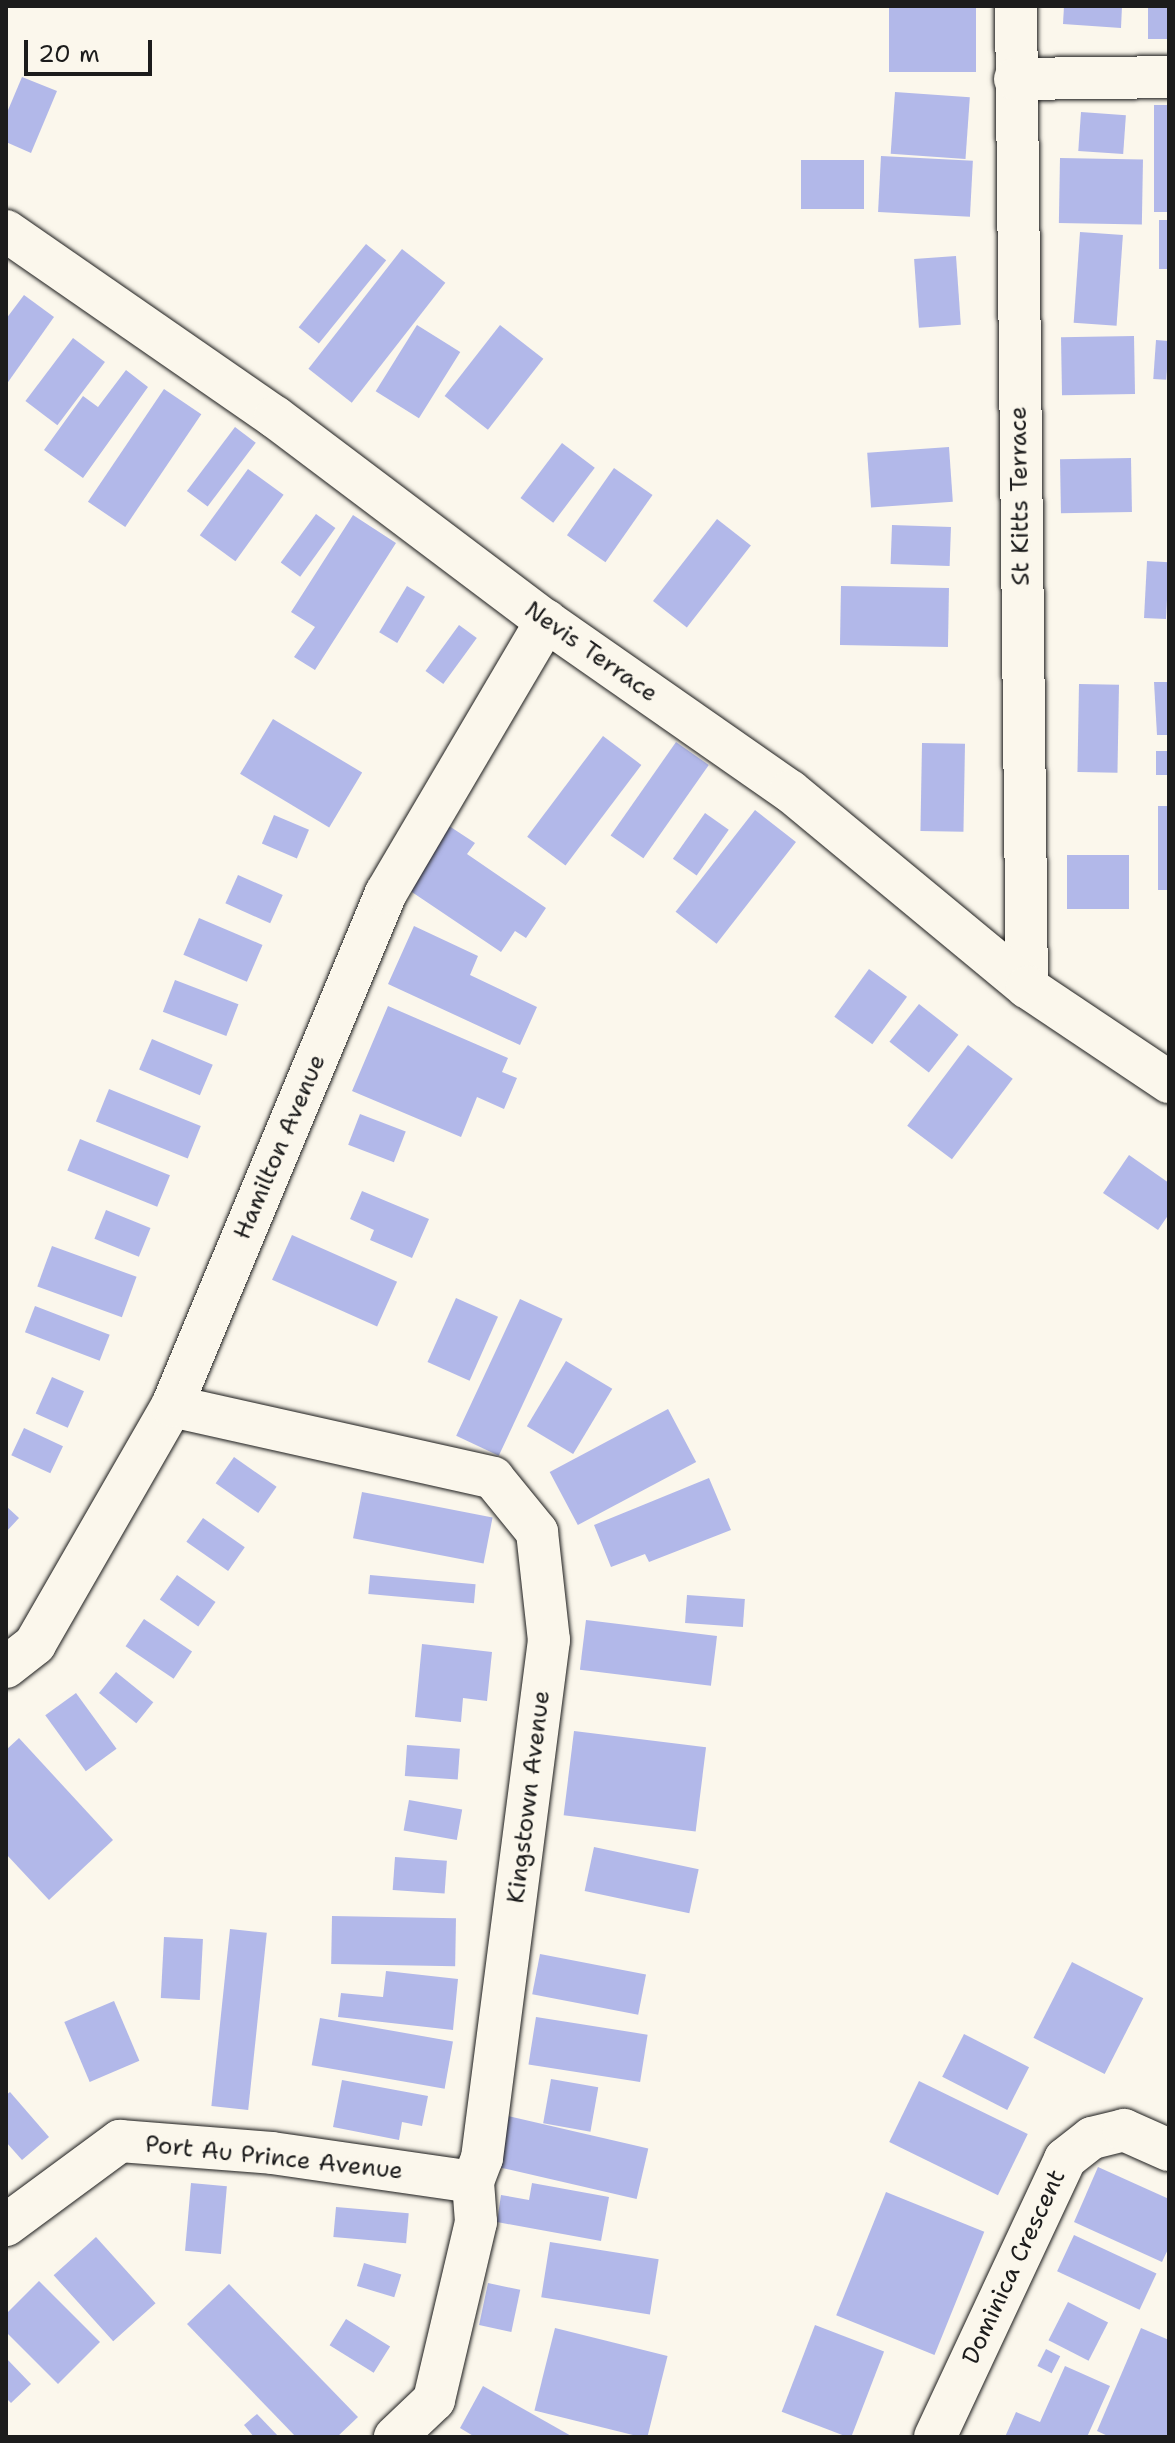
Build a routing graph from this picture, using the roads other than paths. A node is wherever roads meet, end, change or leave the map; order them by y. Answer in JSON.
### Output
{"nodes":[{"id":1,"x":1016,"y":6,"type":"edge"},
{"id":2,"x":1169,"y":77,"type":"edge"},
{"id":3,"x":1015,"y":79,"type":"junction"},
{"id":4,"x":6,"y":231,"type":"edge"},
{"id":5,"x":546,"y":621,"type":"junction"},
{"id":6,"x":1027,"y":987,"type":"junction"},
{"id":7,"x":1169,"y":1082,"type":"edge"},
{"id":8,"x":172,"y":1406,"type":"junction"},
{"id":9,"x":6,"y":1667,"type":"edge"},
{"id":10,"x":1169,"y":2150,"type":"edge"},
{"id":11,"x":473,"y":2182,"type":"junction"},
{"id":12,"x":6,"y":2225,"type":"edge"},
{"id":13,"x":395,"y":2437,"type":"edge"},
{"id":14,"x":935,"y":2437,"type":"edge"}],
"edges":[{"from":1,"to":3,"type":"street","name":"St Kitts Terrace"},
{"from":2,"to":3,"type":"street"},
{"from":3,"to":6,"type":"street","name":"St Kitts Terrace"},
{"from":4,"to":5,"type":"street","name":"Nevis Terrace"},
{"from":5,"to":6,"type":"street","name":"Nevis Terrace"},
{"from":5,"to":8,"type":"street","name":"Hamilton Avenue"},
{"from":6,"to":7,"type":"street","name":"Nevis Terrace"},
{"from":8,"to":9,"type":"street","name":"Hamilton Avenue"},
{"from":8,"to":11,"type":"street","name":"Kingstown Avenue"},
{"from":10,"to":14,"type":"street","name":"Dominica Crescent"},
{"from":11,"to":12,"type":"street","name":"Port Au Prince Avenue"},
{"from":11,"to":13,"type":"street","name":"Kingstown Avenue"}]}
